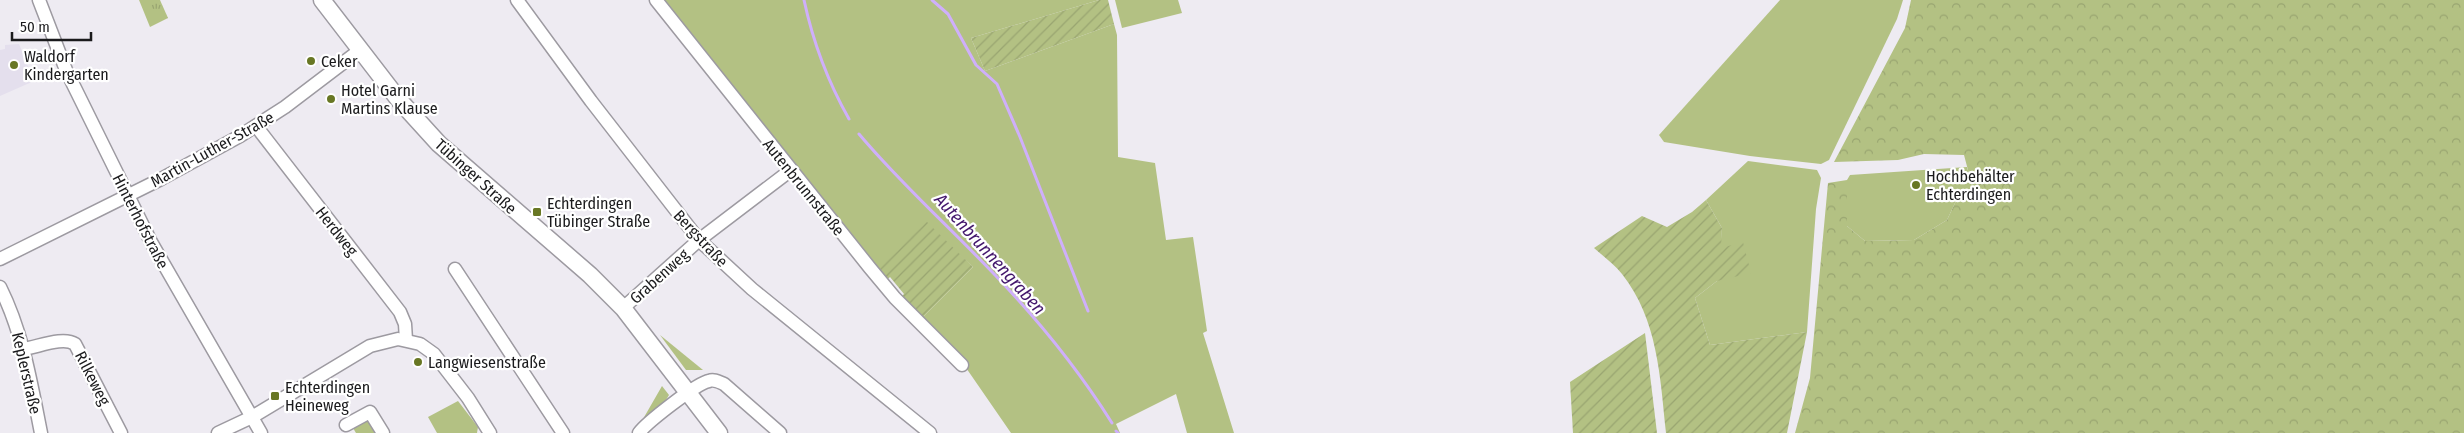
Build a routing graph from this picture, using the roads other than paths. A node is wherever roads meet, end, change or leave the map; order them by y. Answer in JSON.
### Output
{"nodes":[{"id":1,"x":39,"y":0,"type":"edge"},
{"id":2,"x":322,"y":0,"type":"edge"},
{"id":3,"x":517,"y":0,"type":"edge"},
{"id":4,"x":656,"y":0,"type":"edge"},
{"id":5,"x":360,"y":50,"type":"junction"},
{"id":6,"x":256,"y":126,"type":"junction"},
{"id":7,"x":790,"y":170,"type":"junction"},
{"id":8,"x":128,"y":196,"type":"junction"},
{"id":9,"x":700,"y":240,"type":"junction"},
{"id":10,"x":0,"y":259,"type":"edge"},
{"id":11,"x":455,"y":269,"type":"dead end"},
{"id":12,"x":0,"y":287,"type":"edge"},
{"id":13,"x":623,"y":308,"type":"junction"},
{"id":14,"x":406,"y":340,"type":"junction"},
{"id":15,"x":24,"y":350,"type":"junction"},
{"id":16,"x":962,"y":365,"type":"dead end"},
{"id":17,"x":689,"y":393,"type":"junction"},
{"id":18,"x":252,"y":417,"type":"junction"},
{"id":19,"x":346,"y":425,"type":"dead end"},
{"id":20,"x":41,"y":433,"type":"edge"},
{"id":21,"x":121,"y":433,"type":"edge"},
{"id":22,"x":218,"y":433,"type":"edge"},
{"id":23,"x":261,"y":433,"type":"edge"},
{"id":24,"x":382,"y":433,"type":"edge"},
{"id":25,"x":490,"y":433,"type":"edge"},
{"id":26,"x":563,"y":433,"type":"edge"},
{"id":27,"x":640,"y":433,"type":"edge"},
{"id":28,"x":719,"y":433,"type":"edge"},
{"id":29,"x":780,"y":433,"type":"edge"},
{"id":30,"x":930,"y":433,"type":"edge"}],
"edges":[{"from":1,"to":8,"type":"street","name":"Hinterhofstraße"},
{"from":2,"to":5,"type":"main road","name":"Tübinger Straße"},
{"from":3,"to":9,"type":"street","name":"Bergstraße"},
{"from":4,"to":7,"type":"street","name":"Autenbrunnstraße"},
{"from":5,"to":6,"type":"street","name":"Martin-Luther-Straße"},
{"from":5,"to":13,"type":"main road","name":"Tübinger Straße"},
{"from":6,"to":8,"type":"street","name":"Martin-Luther-Straße"},
{"from":6,"to":14,"type":"street","name":"Herdweg"},
{"from":7,"to":9,"type":"street","name":"Grabenweg"},
{"from":7,"to":16,"type":"street","name":"Autenbrunnstraße"},
{"from":8,"to":10,"type":"street","name":"Martin-Luther-Straße"},
{"from":8,"to":18,"type":"street","name":"Hinterhofstraße"},
{"from":9,"to":13,"type":"street","name":"Grabenweg"},
{"from":9,"to":30,"type":"street","name":"Bergstraße"},
{"from":11,"to":26,"type":"street"},
{"from":12,"to":15,"type":"street","name":"Keplerstraße"},
{"from":13,"to":17,"type":"main road","name":"Tübinger Straße"},
{"from":14,"to":18,"type":"street"},
{"from":14,"to":25,"type":"street"},
{"from":15,"to":20,"type":"street","name":"Keplerstraße"},
{"from":15,"to":21,"type":"street","name":"Rilkeweg"},
{"from":17,"to":27,"type":"street"},
{"from":17,"to":28,"type":"main road","name":"Tübinger Straße"},
{"from":17,"to":29,"type":"street"},
{"from":18,"to":22,"type":"street"},
{"from":18,"to":23,"type":"street","name":"Hinterhofstraße"},
{"from":19,"to":24,"type":"street"}]}
